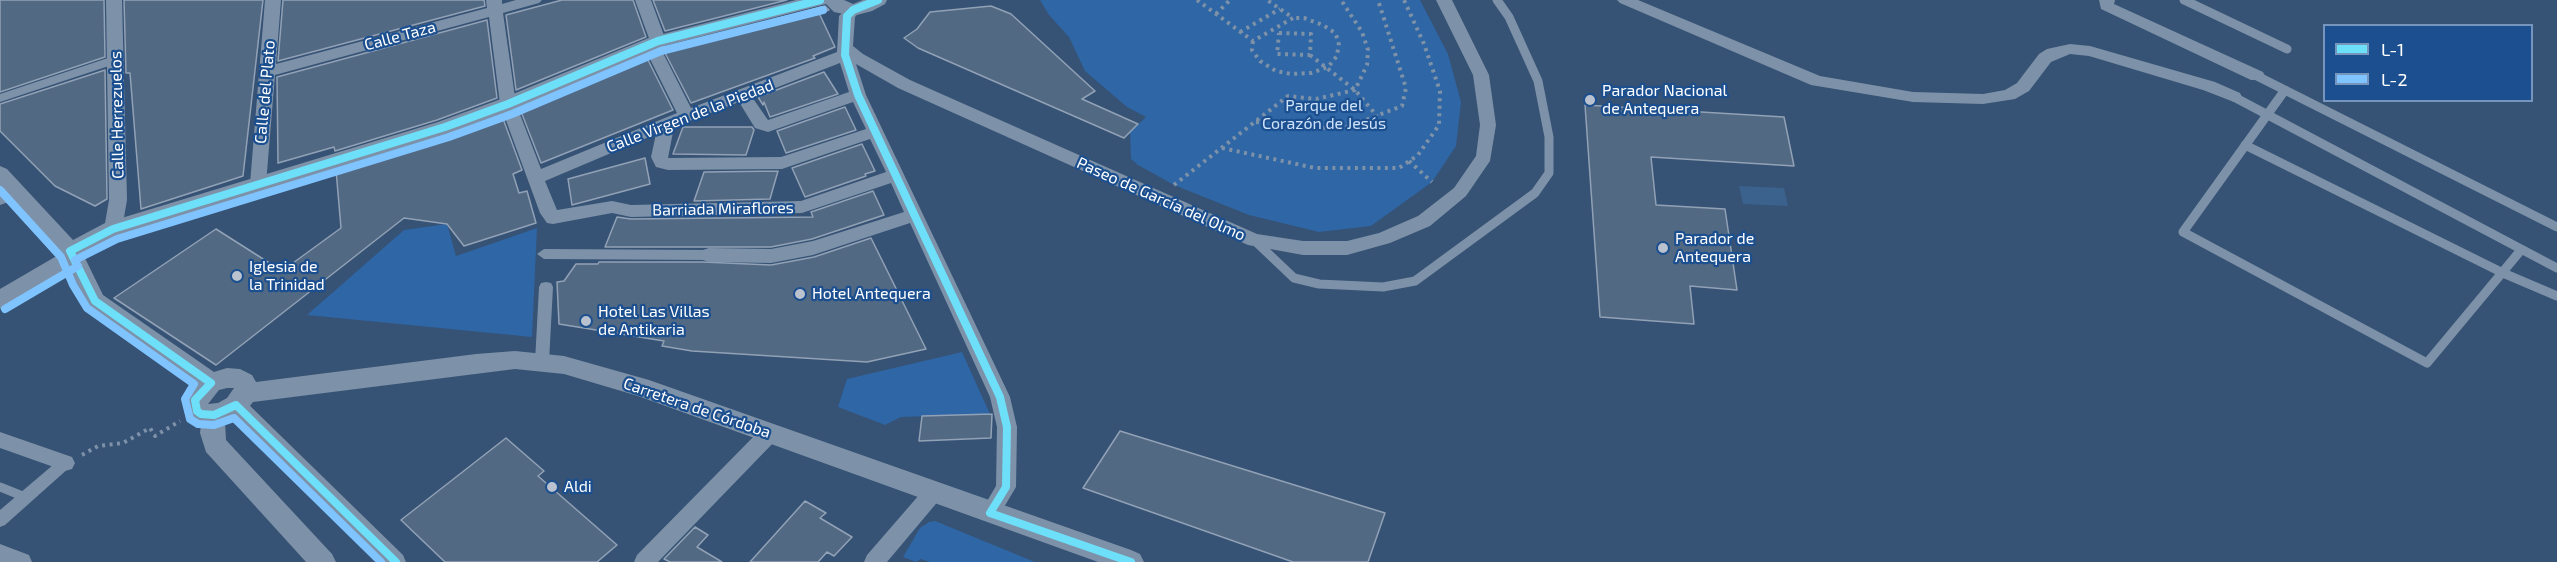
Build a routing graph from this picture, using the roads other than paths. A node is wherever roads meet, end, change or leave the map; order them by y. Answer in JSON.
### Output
{"nodes":[{"id":1,"x":114,"y":0,"type":"edge"},
{"id":2,"x":273,"y":0,"type":"edge"},
{"id":3,"x":534,"y":0,"type":"edge"},
{"id":4,"x":643,"y":0,"type":"edge"},
{"id":5,"x":820,"y":0,"type":"edge"},
{"id":6,"x":833,"y":0,"type":"edge"},
{"id":7,"x":878,"y":0,"type":"edge"},
{"id":8,"x":1444,"y":0,"type":"edge"},
{"id":9,"x":1497,"y":0,"type":"edge"},
{"id":10,"x":1625,"y":0,"type":"edge"},
{"id":11,"x":2107,"y":0,"type":"edge"},
{"id":12,"x":2184,"y":0,"type":"edge"},
{"id":13,"x":495,"y":5,"type":"edge"},
{"id":14,"x":853,"y":10,"type":"junction"},
{"id":15,"x":658,"y":41,"type":"junction"},
{"id":16,"x":2286,"y":49,"type":"dead end"},
{"id":17,"x":845,"y":51,"type":"junction"},
{"id":18,"x":117,"y":59,"type":"junction"},
{"id":19,"x":266,"y":72,"type":"junction"},
{"id":20,"x":2257,"y":76,"type":"joint"},
{"id":21,"x":2285,"y":90,"type":"junction"},
{"id":22,"x":743,"y":95,"type":"junction"},
{"id":23,"x":858,"y":95,"type":"junction"},
{"id":24,"x":2234,"y":97,"type":"joint"},
{"id":25,"x":0,"y":98,"type":"edge"},
{"id":26,"x":508,"y":104,"type":"junction"},
{"id":27,"x":2267,"y":115,"type":"junction"},
{"id":28,"x":687,"y":116,"type":"junction"},
{"id":29,"x":662,"y":125,"type":"junction"},
{"id":30,"x":876,"y":131,"type":"junction"},
{"id":31,"x":2245,"y":145,"type":"junction"},
{"id":32,"x":0,"y":174,"type":"edge"},
{"id":33,"x":896,"y":175,"type":"junction"},
{"id":34,"x":536,"y":178,"type":"junction"},
{"id":35,"x":258,"y":184,"type":"junction"},
{"id":36,"x":8,"y":196,"type":"edge"},
{"id":37,"x":915,"y":215,"type":"junction"},
{"id":38,"x":2557,"y":227,"type":"edge"},
{"id":39,"x":113,"y":229,"type":"junction"},
{"id":40,"x":1254,"y":240,"type":"junction"},
{"id":41,"x":2521,"y":250,"type":"junction"},
{"id":42,"x":71,"y":254,"type":"junction"},
{"id":43,"x":544,"y":254,"type":"dead end"},
{"id":44,"x":709,"y":255,"type":"joint"},
{"id":45,"x":2557,"y":268,"type":"edge"},
{"id":46,"x":2504,"y":273,"type":"junction"},
{"id":47,"x":546,"y":287,"type":"dead end"},
{"id":48,"x":2557,"y":296,"type":"edge"},
{"id":49,"x":0,"y":300,"type":"edge"},
{"id":50,"x":542,"y":362,"type":"junction"},
{"id":51,"x":211,"y":383,"type":"junction"},
{"id":52,"x":223,"y":406,"type":"junction"},
{"id":53,"x":770,"y":434,"type":"junction"},
{"id":54,"x":0,"y":440,"type":"edge"},
{"id":55,"x":65,"y":463,"type":"joint"},
{"id":56,"x":0,"y":487,"type":"edge"},
{"id":57,"x":933,"y":493,"type":"junction"},
{"id":58,"x":25,"y":496,"type":"junction"},
{"id":59,"x":990,"y":513,"type":"junction"},
{"id":60,"x":0,"y":520,"type":"edge"},
{"id":61,"x":0,"y":553,"type":"edge"},
{"id":62,"x":22,"y":562,"type":"edge"},
{"id":63,"x":323,"y":562,"type":"edge"},
{"id":64,"x":396,"y":562,"type":"edge"},
{"id":65,"x":644,"y":562,"type":"edge"},
{"id":66,"x":874,"y":562,"type":"edge"},
{"id":67,"x":1131,"y":562,"type":"edge"}],
"edges":[{"from":1,"to":18,"type":"street","name":"Calle Herrezuelos"},
{"from":2,"to":19,"type":"street","name":"Calle del Plato"},
{"from":3,"to":13,"type":"street","name":"Calle Taza"},
{"from":4,"to":15,"type":"street"},
{"from":5,"to":15,"type":"street"},
{"from":6,"to":14,"type":"street"},
{"from":7,"to":14,"type":"street"},
{"from":8,"to":40,"type":"street","name":"Paseo de García del Olmo"},
{"from":9,"to":40,"type":"lane"},
{"from":10,"to":24,"type":"street"},
{"from":11,"to":20,"type":"street"},
{"from":12,"to":16,"type":"lane"},
{"from":13,"to":19,"type":"street","name":"Calle Taza"},
{"from":13,"to":26,"type":"street"},
{"from":14,"to":17,"type":"street"},
{"from":15,"to":26,"type":"street"},
{"from":15,"to":28,"type":"street"},
{"from":17,"to":22,"type":"street","name":"Calle Virgen de la Piedad"},
{"from":17,"to":23,"type":"street"},
{"from":17,"to":40,"type":"street","name":"Paseo de García del Olmo"},
{"from":18,"to":25,"type":"street"},
{"from":18,"to":39,"type":"street","name":"Calle Herrezuelos"},
{"from":19,"to":35,"type":"street","name":"Calle del Plato"},
{"from":20,"to":21,"type":"lane"},
{"from":21,"to":27,"type":"lane"},
{"from":21,"to":38,"type":"lane"},
{"from":22,"to":23,"type":"street"},
{"from":22,"to":28,"type":"street","name":"Calle Virgen de la Piedad"},
{"from":23,"to":30,"type":"street"},
{"from":24,"to":27,"type":"lane"},
{"from":26,"to":34,"type":"street"},
{"from":26,"to":35,"type":"street"},
{"from":27,"to":31,"type":"lane"},
{"from":27,"to":41,"type":"lane"},
{"from":28,"to":29,"type":"street","name":"Calle Virgen de la Piedad"},
{"from":29,"to":30,"type":"street"},
{"from":29,"to":34,"type":"street","name":"Calle Virgen de la Piedad"},
{"from":30,"to":33,"type":"street"},
{"from":31,"to":46,"type":"lane"},
{"from":31,"to":46,"type":"lane"},
{"from":32,"to":36,"type":"street"},
{"from":33,"to":34,"type":"street","name":"Barriada Miraflores"},
{"from":33,"to":37,"type":"street"},
{"from":35,"to":39,"type":"street"},
{"from":36,"to":42,"type":"street"},
{"from":37,"to":44,"type":"street"},
{"from":37,"to":59,"type":"street"},
{"from":39,"to":42,"type":"street"},
{"from":41,"to":45,"type":"lane"},
{"from":41,"to":46,"type":"lane"},
{"from":42,"to":49,"type":"street"},
{"from":42,"to":51,"type":"street"},
{"from":43,"to":44,"type":"street"},
{"from":46,"to":48,"type":"lane"},
{"from":47,"to":50,"type":"street"},
{"from":50,"to":52,"type":"street","name":"Carretera de Córdoba"},
{"from":50,"to":53,"type":"street","name":"Carretera de Córdoba"},
{"from":51,"to":52,"type":"street"},
{"from":51,"to":52,"type":"street"},
{"from":52,"to":63,"type":"street"},
{"from":52,"to":64,"type":"street"},
{"from":53,"to":57,"type":"street","name":"Carretera de Córdoba"},
{"from":53,"to":65,"type":"street"},
{"from":54,"to":55,"type":"street"},
{"from":55,"to":58,"type":"street"},
{"from":56,"to":58,"type":"lane"},
{"from":57,"to":59,"type":"street","name":"Carretera de Córdoba"},
{"from":57,"to":66,"type":"street"},
{"from":58,"to":60,"type":"street"},
{"from":59,"to":67,"type":"street","name":"Carretera de Córdoba"},
{"from":61,"to":62,"type":"street"}]}
